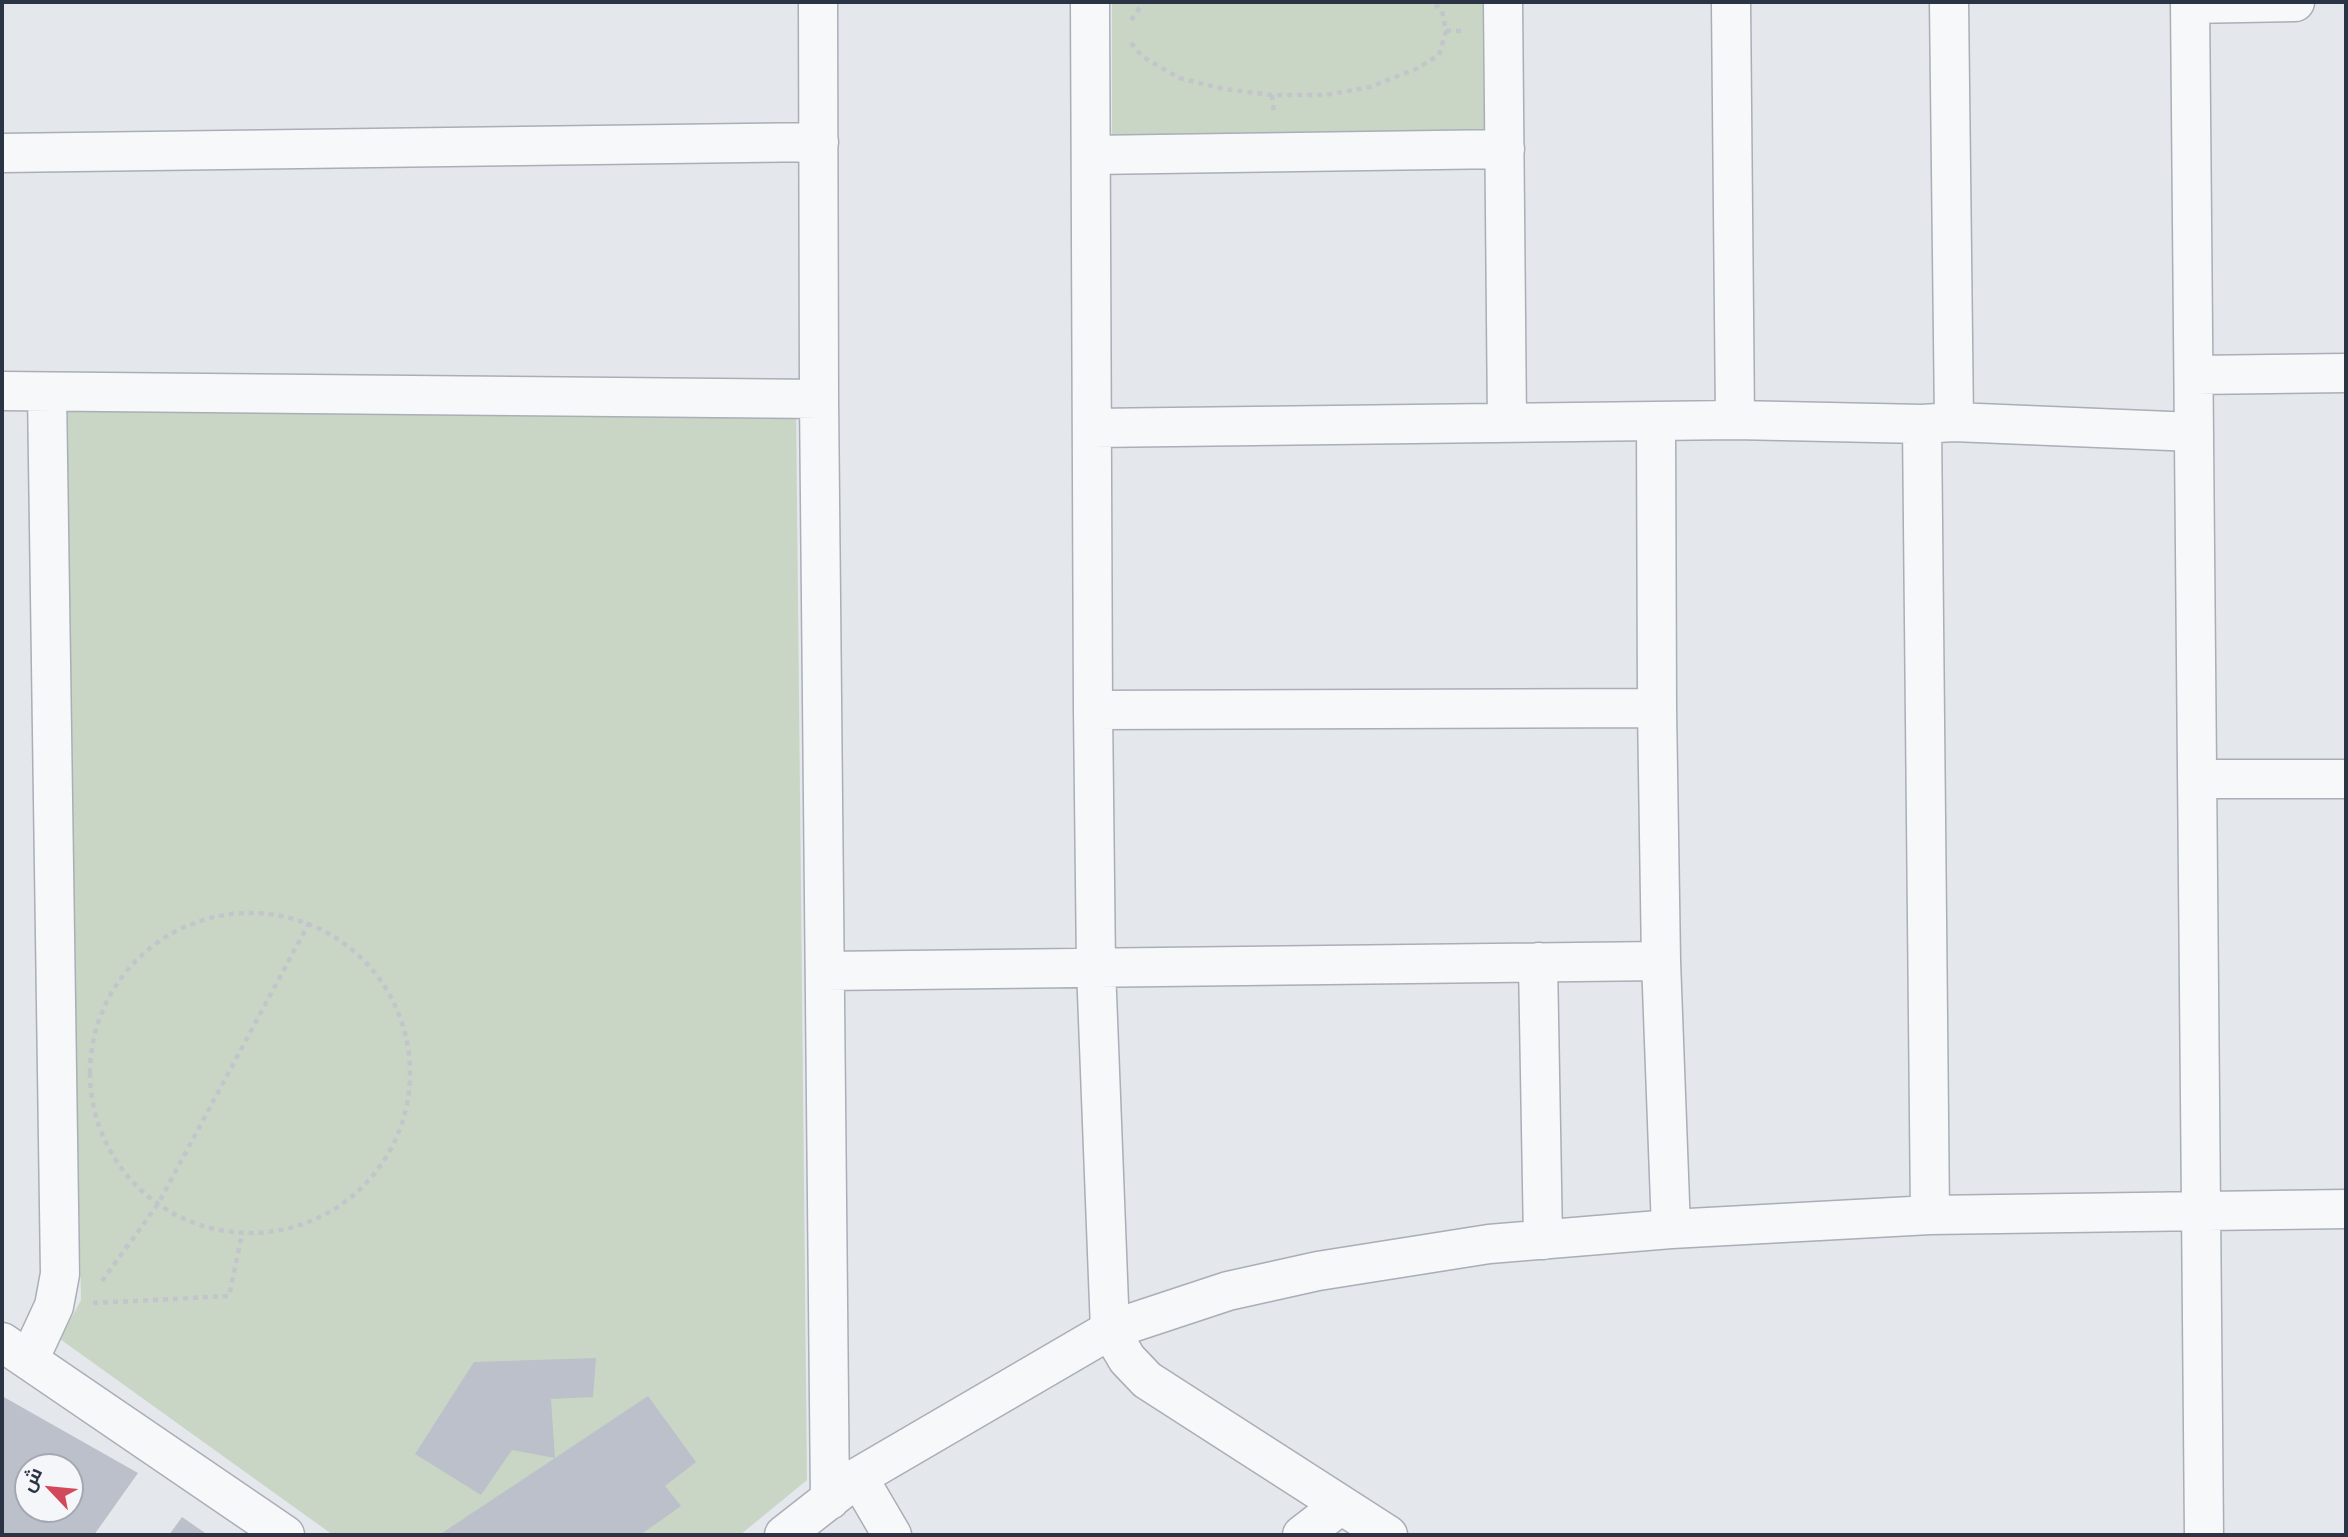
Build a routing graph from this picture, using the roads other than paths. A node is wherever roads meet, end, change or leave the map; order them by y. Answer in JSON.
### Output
{"nodes":[{"id":1,"x":817,"y":2,"type":"edge"},
{"id":2,"x":1090,"y":2,"type":"edge"},
{"id":3,"x":1503,"y":2,"type":"edge"},
{"id":4,"x":1731,"y":2,"type":"edge"},
{"id":5,"x":1950,"y":2,"type":"edge"},
{"id":6,"x":2295,"y":2,"type":"edge"},
{"id":7,"x":2190,"y":3,"type":"edge"},
{"id":8,"x":819,"y":142,"type":"junction"},
{"id":9,"x":1505,"y":149,"type":"junction"},
{"id":10,"x":2,"y":153,"type":"edge"},
{"id":11,"x":1091,"y":155,"type":"junction"},
{"id":12,"x":2346,"y":373,"type":"edge"},
{"id":13,"x":2193,"y":375,"type":"junction"},
{"id":14,"x":2,"y":391,"type":"edge"},
{"id":15,"x":47,"y":392,"type":"junction"},
{"id":16,"x":818,"y":399,"type":"junction"},
{"id":17,"x":1735,"y":420,"type":"junction"},
{"id":18,"x":1656,"y":421,"type":"junction"},
{"id":19,"x":1507,"y":423,"type":"junction"},
{"id":20,"x":1938,"y":423,"type":"junction"},
{"id":21,"x":1093,"y":428,"type":"junction"},
{"id":22,"x":2194,"y":432,"type":"junction"},
{"id":23,"x":1657,"y":708,"type":"junction"},
{"id":24,"x":1093,"y":710,"type":"junction"},
{"id":25,"x":2197,"y":779,"type":"junction"},
{"id":26,"x":2346,"y":779,"type":"edge"},
{"id":27,"x":1661,"y":961,"type":"junction"},
{"id":28,"x":1538,"y":962,"type":"junction"},
{"id":29,"x":1096,"y":968,"type":"junction"},
{"id":30,"x":826,"y":971,"type":"junction"},
{"id":31,"x":2346,"y":1209,"type":"edge"},
{"id":32,"x":2201,"y":1212,"type":"junction"},
{"id":33,"x":1930,"y":1214,"type":"junction"},
{"id":34,"x":1671,"y":1229,"type":"junction"},
{"id":35,"x":1543,"y":1240,"type":"junction"},
{"id":36,"x":1110,"y":1330,"type":"junction"},
{"id":37,"x":15,"y":1351,"type":"edge"},
{"id":38,"x":844,"y":1488,"type":"junction"},
{"id":39,"x":1341,"y":1505,"type":"junction"},
{"id":40,"x":285,"y":1535,"type":"edge"},
{"id":41,"x":784,"y":1535,"type":"edge"},
{"id":42,"x":892,"y":1535,"type":"edge"},
{"id":43,"x":1302,"y":1535,"type":"edge"},
{"id":44,"x":1388,"y":1535,"type":"edge"},
{"id":45,"x":2204,"y":1535,"type":"edge"}],
"edges":[{"from":1,"to":8,"type":"street"},
{"from":2,"to":11,"type":"street"},
{"from":3,"to":9,"type":"street"},
{"from":4,"to":17,"type":"street"},
{"from":5,"to":20,"type":"street"},
{"from":6,"to":7,"type":"street"},
{"from":7,"to":13,"type":"street"},
{"from":8,"to":10,"type":"street"},
{"from":8,"to":16,"type":"street"},
{"from":9,"to":11,"type":"street"},
{"from":9,"to":19,"type":"street"},
{"from":11,"to":21,"type":"street"},
{"from":12,"to":13,"type":"street"},
{"from":13,"to":22,"type":"street"},
{"from":14,"to":15,"type":"street"},
{"from":15,"to":16,"type":"street"},
{"from":15,"to":37,"type":"street"},
{"from":16,"to":30,"type":"street"},
{"from":17,"to":18,"type":"street"},
{"from":17,"to":20,"type":"street"},
{"from":18,"to":19,"type":"street"},
{"from":18,"to":23,"type":"street"},
{"from":19,"to":21,"type":"street"},
{"from":20,"to":22,"type":"street"},
{"from":20,"to":33,"type":"street"},
{"from":21,"to":24,"type":"street"},
{"from":22,"to":25,"type":"street"},
{"from":23,"to":24,"type":"street"},
{"from":23,"to":27,"type":"street"},
{"from":24,"to":29,"type":"street"},
{"from":25,"to":26,"type":"street"},
{"from":25,"to":32,"type":"street"},
{"from":27,"to":28,"type":"street"},
{"from":27,"to":34,"type":"street"},
{"from":28,"to":29,"type":"street"},
{"from":28,"to":35,"type":"street"},
{"from":29,"to":30,"type":"street"},
{"from":29,"to":36,"type":"street"},
{"from":30,"to":38,"type":"street"},
{"from":31,"to":32,"type":"street"},
{"from":32,"to":33,"type":"street"},
{"from":32,"to":45,"type":"street"},
{"from":33,"to":34,"type":"street"},
{"from":34,"to":35,"type":"street"},
{"from":35,"to":36,"type":"street"},
{"from":36,"to":38,"type":"street"},
{"from":36,"to":39,"type":"street"},
{"from":37,"to":40,"type":"street"},
{"from":38,"to":41,"type":"street"},
{"from":38,"to":42,"type":"street"},
{"from":39,"to":43,"type":"street"},
{"from":39,"to":44,"type":"street"}]}
